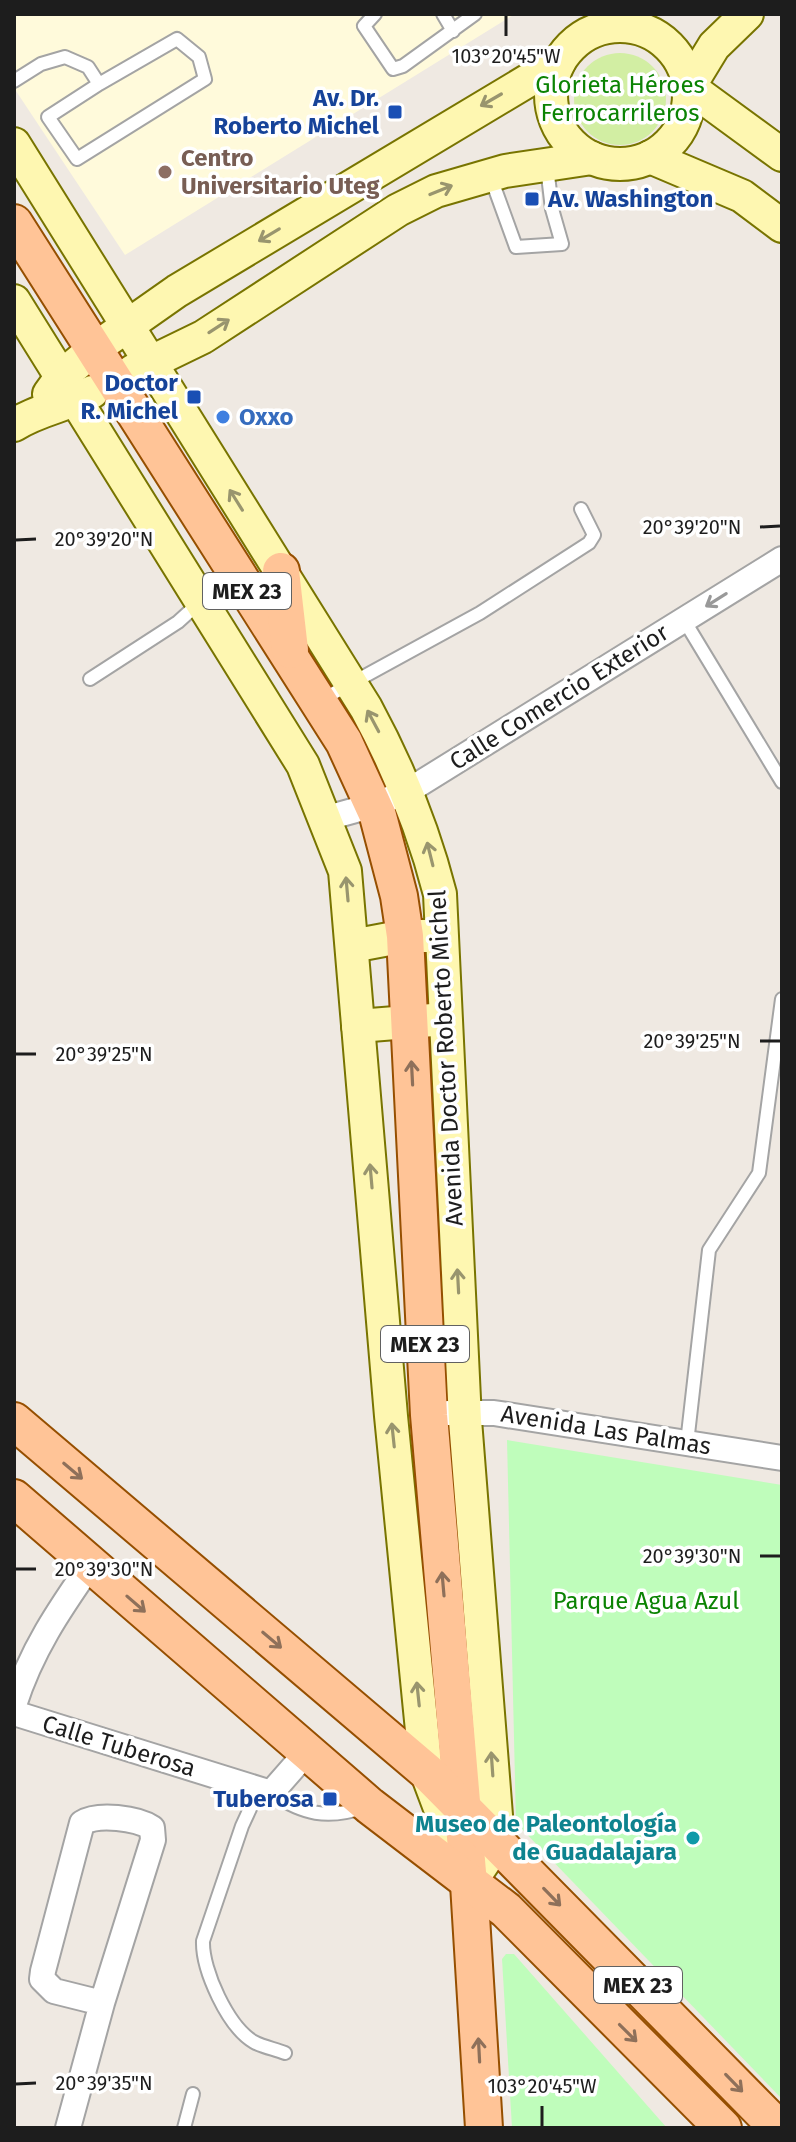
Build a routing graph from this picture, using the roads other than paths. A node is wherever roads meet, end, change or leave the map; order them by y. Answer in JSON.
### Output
{"nodes":[{"id":1,"x":375,"y":14,"type":"edge"},
{"id":2,"x":443,"y":14,"type":"edge"},
{"id":3,"x":475,"y":14,"type":"edge"},
{"id":4,"x":717,"y":14,"type":"edge"},
{"id":5,"x":747,"y":14,"type":"edge"},
{"id":6,"x":612,"y":21,"type":"edge"},
{"id":7,"x":453,"y":31,"type":"junction"},
{"id":8,"x":714,"y":46,"type":"junction"},
{"id":9,"x":559,"y":62,"type":"junction"},
{"id":10,"x":14,"y":81,"type":"edge"},
{"id":11,"x":99,"y":84,"type":"junction"},
{"id":12,"x":689,"y":87,"type":"junction"},
{"id":13,"x":14,"y":144,"type":"edge"},
{"id":14,"x":782,"y":155,"type":"edge"},
{"id":15,"x":650,"y":157,"type":"junction"},
{"id":16,"x":592,"y":158,"type":"junction"},
{"id":17,"x":547,"y":164,"type":"junction"},
{"id":18,"x":490,"y":175,"type":"junction"},
{"id":19,"x":14,"y":223,"type":"edge"},
{"id":20,"x":782,"y":226,"type":"edge"},
{"id":21,"x":60,"y":298,"type":"junction"},
{"id":22,"x":20,"y":310,"type":"edge"},
{"id":23,"x":128,"y":327,"type":"junction"},
{"id":24,"x":93,"y":350,"type":"junction"},
{"id":25,"x":151,"y":362,"type":"junction"},
{"id":26,"x":113,"y":381,"type":"junction"},
{"id":27,"x":69,"y":388,"type":"junction"},
{"id":28,"x":26,"y":418,"type":"edge"},
{"id":29,"x":163,"y":460,"type":"junction"},
{"id":30,"x":128,"y":483,"type":"junction"},
{"id":31,"x":581,"y":509,"type":"dead end"},
{"id":32,"x":199,"y":517,"type":"junction"},
{"id":33,"x":164,"y":541,"type":"junction"},
{"id":34,"x":782,"y":559,"type":"edge"},
{"id":35,"x":281,"y":571,"type":"junction"},
{"id":36,"x":200,"y":602,"type":"junction"},
{"id":37,"x":684,"y":620,"type":"junction"},
{"id":38,"x":294,"y":664,"type":"junction"},
{"id":39,"x":90,"y":679,"type":"dead end"},
{"id":40,"x":350,"y":682,"type":"junction"},
{"id":41,"x":259,"y":694,"type":"junction"},
{"id":42,"x":323,"y":708,"type":"junction"},
{"id":43,"x":287,"y":740,"type":"junction"},
{"id":44,"x":782,"y":782,"type":"edge"},
{"id":45,"x":408,"y":791,"type":"junction"},
{"id":46,"x":374,"y":805,"type":"junction"},
{"id":47,"x":327,"y":818,"type":"junction"},
{"id":48,"x":405,"y":936,"type":"junction"},
{"id":49,"x":442,"y":937,"type":"junction"},
{"id":50,"x":352,"y":946,"type":"junction"},
{"id":51,"x":782,"y":999,"type":"edge"},
{"id":52,"x":445,"y":1020,"type":"junction"},
{"id":53,"x":409,"y":1021,"type":"junction"},
{"id":54,"x":358,"y":1026,"type":"junction"},
{"id":55,"x":423,"y":1299,"type":"junction"},
{"id":56,"x":381,"y":1303,"type":"junction"},
{"id":57,"x":465,"y":1412,"type":"junction"},
{"id":58,"x":429,"y":1415,"type":"junction"},
{"id":59,"x":14,"y":1421,"type":"edge"},
{"id":60,"x":687,"y":1443,"type":"junction"},
{"id":61,"x":782,"y":1458,"type":"edge"},
{"id":62,"x":14,"y":1498,"type":"edge"},
{"id":63,"x":91,"y":1564,"type":"junction"},
{"id":64,"x":14,"y":1705,"type":"edge"},
{"id":65,"x":14,"y":1713,"type":"edge"},
{"id":66,"x":307,"y":1752,"type":"junction"},
{"id":67,"x":426,"y":1771,"type":"junction"},
{"id":68,"x":265,"y":1791,"type":"junction"},
{"id":69,"x":461,"y":1805,"type":"junction"},
{"id":70,"x":370,"y":1806,"type":"junction"},
{"id":71,"x":498,"y":1841,"type":"junction"},
{"id":72,"x":469,"y":1884,"type":"junction"},
{"id":73,"x":102,"y":2003,"type":"junction"},
{"id":74,"x":285,"y":2053,"type":"dead end"},
{"id":75,"x":193,"y":2094,"type":"dead end"},
{"id":76,"x":68,"y":2128,"type":"edge"},
{"id":77,"x":184,"y":2128,"type":"edge"},
{"id":78,"x":484,"y":2128,"type":"edge"},
{"id":79,"x":723,"y":2128,"type":"edge"},
{"id":80,"x":778,"y":2128,"type":"edge"}],
"edges":[{"from":1,"to":7,"type":"lane"},
{"from":2,"to":7,"type":"lane"},
{"from":3,"to":7,"type":"lane"},
{"from":4,"to":8,"type":"main road"},
{"from":5,"to":8,"type":"main road"},
{"from":6,"to":9,"type":"main road"},
{"from":6,"to":12,"type":"main road"},
{"from":8,"to":12,"type":"main road"},
{"from":9,"to":16,"type":"main road"},
{"from":9,"to":23,"type":"main road","one_way":true},
{"from":10,"to":11,"type":"lane"},
{"from":11,"to":11,"type":"lane"},
{"from":12,"to":14,"type":"main road"},
{"from":12,"to":15,"type":"main road"},
{"from":13,"to":23,"type":"main road","name":"Avenida Doctor Roberto Michel"},
{"from":15,"to":16,"type":"main road"},
{"from":15,"to":20,"type":"main road"},
{"from":16,"to":17,"type":"main road"},
{"from":17,"to":18,"type":"main road"},
{"from":17,"to":18,"type":"lane"},
{"from":25,"to":18,"type":"main road","one_way":true},
{"from":19,"to":21,"type":"main road","name":"Avenida Doctor Roberto Michel","number":"MEX 23"},
{"from":21,"to":22,"type":"main road"},
{"from":21,"to":24,"type":"main road","name":"Avenida Doctor Roberto Michel","number":"MEX 23"},
{"from":22,"to":27,"type":"main road","name":"Avenida Doctor Roberto Michel"},
{"from":23,"to":24,"type":"main road"},
{"from":23,"to":25,"type":"main road","name":"Avenida Doctor Roberto Michel"},
{"from":24,"to":26,"type":"main road","name":"Avenida Doctor Roberto Michel","number":"MEX 23"},
{"from":24,"to":27,"type":"main road"},
{"from":25,"to":26,"type":"main road"},
{"from":35,"to":25,"type":"main road","name":"Avenida Doctor Roberto Michel","one_way":true},
{"from":26,"to":27,"type":"main road"},
{"from":26,"to":29,"type":"main road","name":"Avenida Doctor Roberto Michel","number":"MEX 23"},
{"from":27,"to":28,"type":"main road"},
{"from":27,"to":30,"type":"main road","name":"Avenida Doctor Roberto Michel"},
{"from":29,"to":30,"type":"main road"},
{"from":29,"to":32,"type":"main road","name":"Avenida Doctor Roberto Michel","number":"MEX 23"},
{"from":30,"to":33,"type":"main road","name":"Avenida Doctor Roberto Michel"},
{"from":31,"to":40,"type":"lane"},
{"from":32,"to":33,"type":"main road"},
{"from":32,"to":38,"type":"main road","name":"Avenida Doctor Roberto Michel","number":"MEX 23"},
{"from":33,"to":36,"type":"main road","name":"Avenida Doctor Roberto Michel"},
{"from":34,"to":37,"type":"street","name":"Calle Comercio Exterior","one_way":true},
{"from":35,"to":38,"type":"main road"},
{"from":35,"to":40,"type":"main road","name":"Avenida Doctor Roberto Michel"},
{"from":36,"to":39,"type":"lane"},
{"from":36,"to":41,"type":"main road","name":"Avenida Doctor Roberto Michel"},
{"from":37,"to":44,"type":"lane"},
{"from":37,"to":45,"type":"street","name":"Calle Comercio Exterior"},
{"from":38,"to":41,"type":"main road"},
{"from":38,"to":42,"type":"main road","name":"Avenida Doctor Roberto Michel","number":"MEX 23"},
{"from":40,"to":42,"type":"lane"},
{"from":45,"to":40,"type":"main road","name":"Avenida Doctor Roberto Michel","one_way":true},
{"from":41,"to":43,"type":"main road","name":"Avenida Doctor Roberto Michel"},
{"from":42,"to":43,"type":"main road"},
{"from":42,"to":46,"type":"main road","name":"Avenida Doctor Roberto Michel","number":"MEX 23"},
{"from":43,"to":47,"type":"main road","name":"Avenida Doctor Roberto Michel"},
{"from":45,"to":46,"type":"street","name":"Calle Comercio Exterior"},
{"from":49,"to":45,"type":"main road","name":"Avenida Doctor Roberto Michel","one_way":true},
{"from":46,"to":47,"type":"street","name":"Calle Comercio Exterior"},
{"from":46,"to":48,"type":"main road","name":"Avenida Doctor Roberto Michel","number":"MEX 23"},
{"from":50,"to":47,"type":"main road","name":"Avenida Doctor Roberto Michel","one_way":true},
{"from":48,"to":49,"type":"main road"},
{"from":48,"to":50,"type":"main road"},
{"from":48,"to":53,"type":"main road","name":"Avenida Doctor Roberto Michel","number":"MEX 23"},
{"from":49,"to":52,"type":"main road","name":"Avenida Doctor Roberto Michel"},
{"from":50,"to":54,"type":"main road","name":"Avenida Doctor Roberto Michel"},
{"from":51,"to":60,"type":"lane"},
{"from":52,"to":53,"type":"main road"},
{"from":57,"to":52,"type":"main road","name":"Avenida Doctor Roberto Michel","one_way":true},
{"from":53,"to":54,"type":"main road"},
{"from":55,"to":53,"type":"main road","name":"Avenida Doctor Roberto Michel","number":"MEX 23","one_way":true},
{"from":56,"to":54,"type":"main road","name":"Avenida Doctor Roberto Michel","one_way":true},
{"from":55,"to":56,"type":"main road"},
{"from":55,"to":58,"type":"main road","name":"Avenida Doctor Roberto Michel","number":"MEX 23"},
{"from":67,"to":56,"type":"main road","name":"Avenida Doctor Roberto Michel","one_way":true},
{"from":57,"to":58,"type":"street","name":"Avenida Las Palmas"},
{"from":57,"to":60,"type":"street","name":"Avenida Las Palmas"},
{"from":71,"to":57,"type":"main road","name":"Avenida Doctor Roberto Michel","one_way":true},
{"from":69,"to":58,"type":"main road","name":"Avenida Doctor Roberto Michel","number":"MEX 23","one_way":true},
{"from":59,"to":67,"type":"main road","number":"MEX 23","one_way":true},
{"from":60,"to":61,"type":"street","name":"Avenida Las Palmas"},
{"from":62,"to":63,"type":"main road","number":"MEX 23"},
{"from":63,"to":64,"type":"street"},
{"from":63,"to":66,"type":"main road","number":"MEX 23","one_way":true},
{"from":65,"to":68,"type":"street","name":"Calle Tuberosa"},
{"from":66,"to":68,"type":"street"},
{"from":66,"to":70,"type":"main road","number":"MEX 23"},
{"from":67,"to":69,"type":"main road","number":"MEX 23"},
{"from":67,"to":72,"type":"main road","name":"Avenida Doctor Roberto Michel"},
{"from":68,"to":70,"type":"lane","name":"Calle Tuberosa"},
{"from":68,"to":74,"type":"lane"},
{"from":69,"to":71,"type":"main road","number":"MEX 23"},
{"from":69,"to":72,"type":"main road","name":"Avenida Doctor Roberto Michel","number":"MEX 23"},
{"from":70,"to":72,"type":"main road","number":"MEX 23"},
{"from":71,"to":72,"type":"main road"},
{"from":71,"to":80,"type":"main road","number":"MEX 23","one_way":true},
{"from":78,"to":72,"type":"main road","name":"Avenida Doctor Roberto Michel","number":"MEX 23","one_way":true},
{"from":72,"to":79,"type":"main road","number":"MEX 23","one_way":true},
{"from":73,"to":73,"type":"street"},
{"from":73,"to":76,"type":"street"},
{"from":75,"to":77,"type":"lane"}]}
